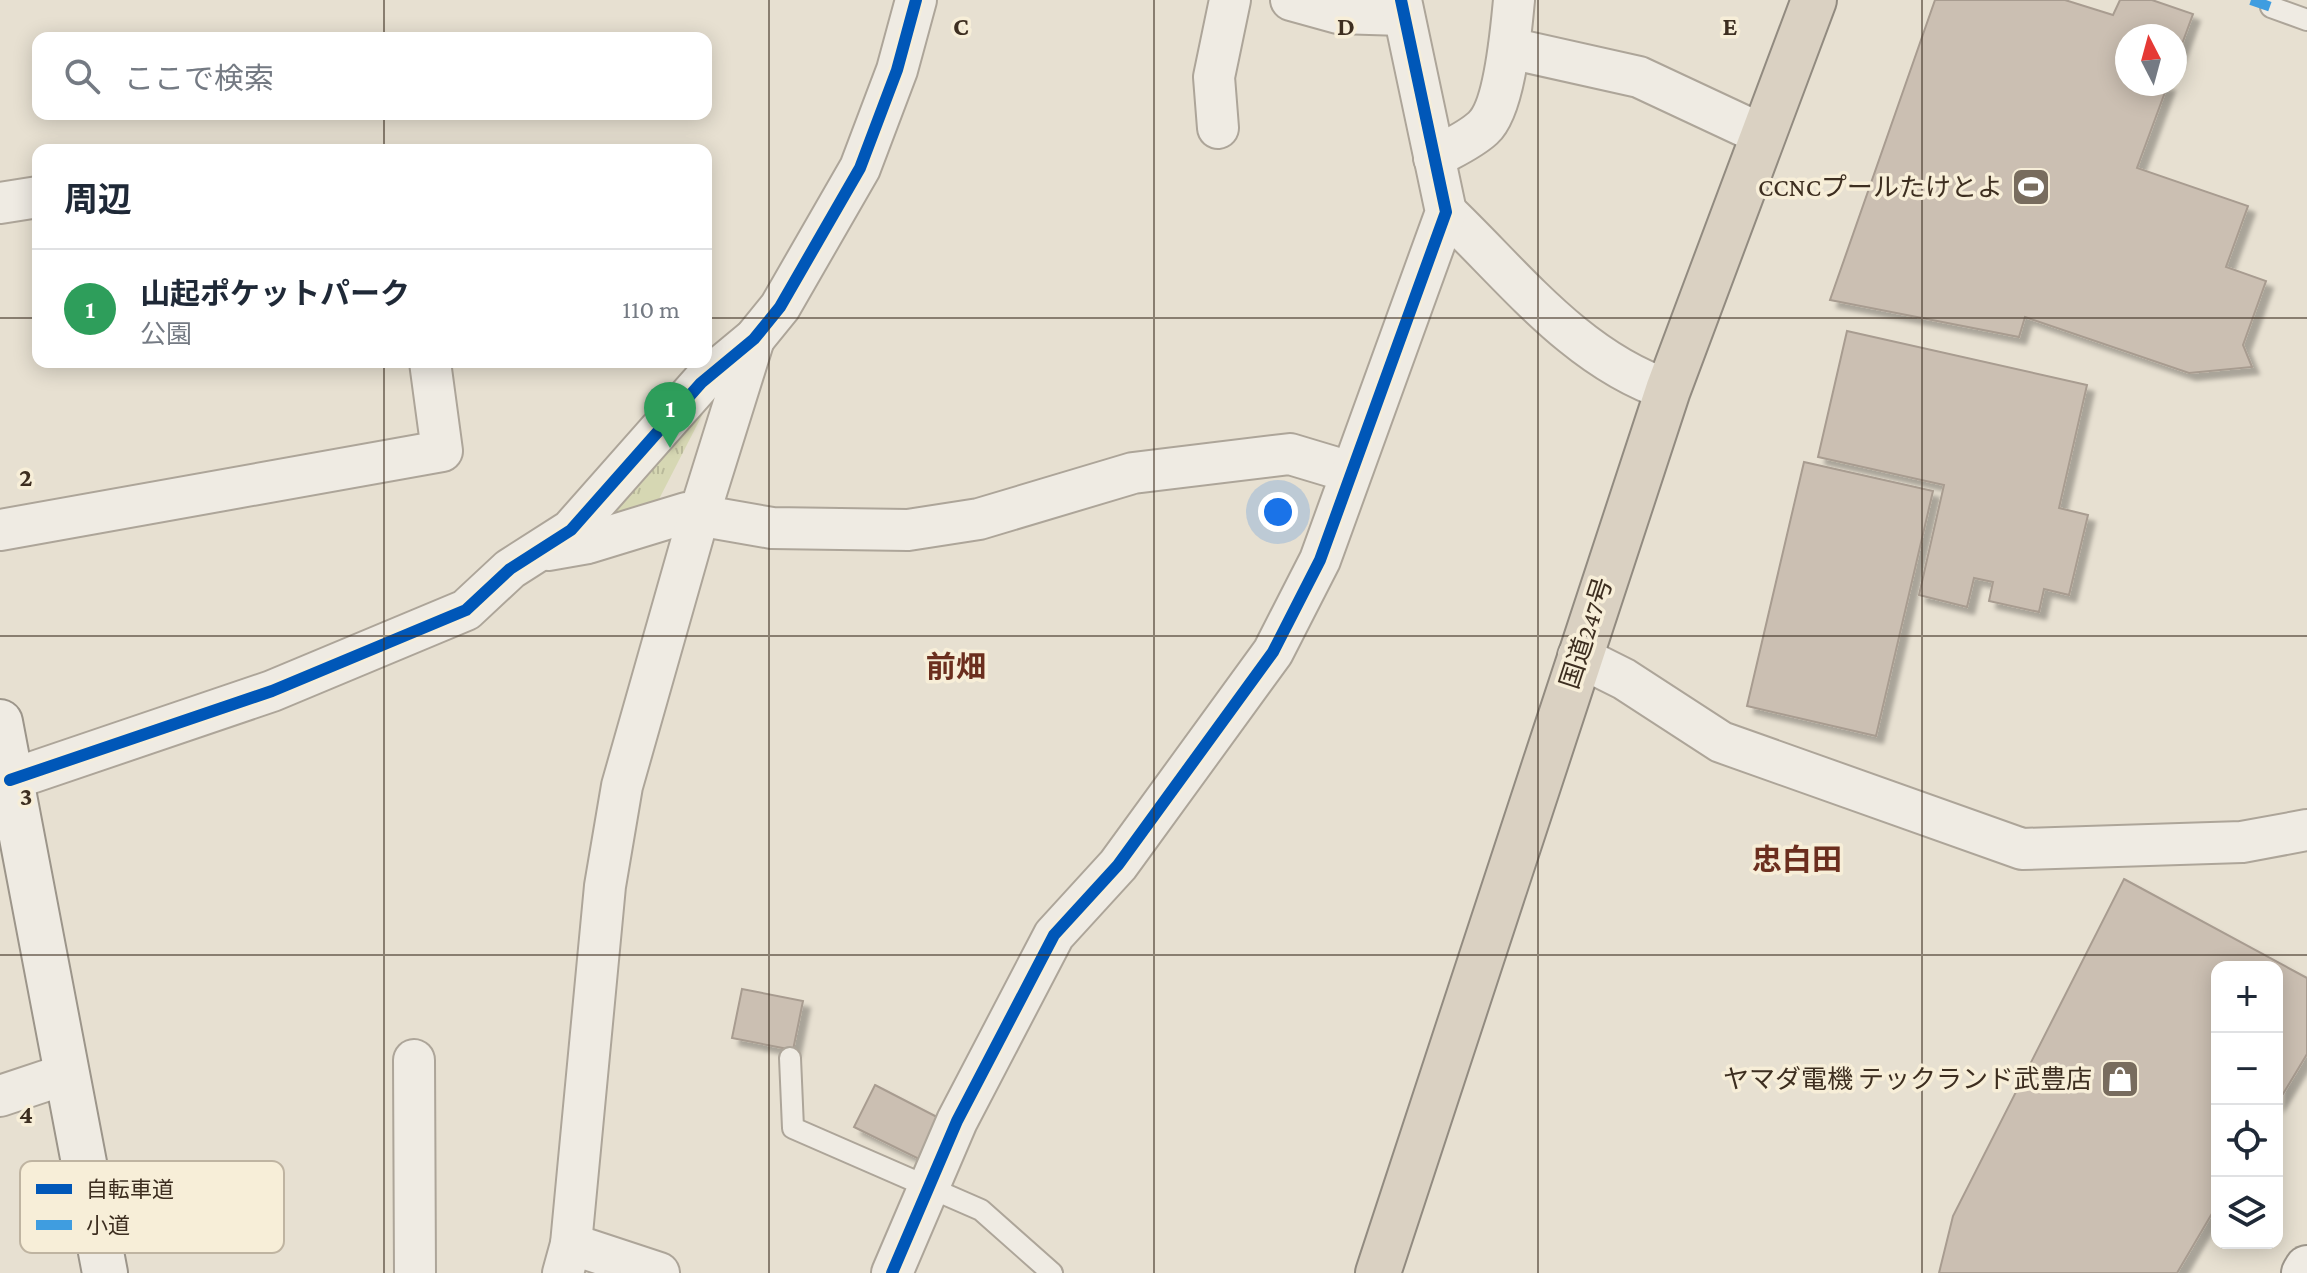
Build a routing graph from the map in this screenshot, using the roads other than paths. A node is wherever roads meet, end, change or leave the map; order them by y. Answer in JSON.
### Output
{"nodes":[{"id":1,"x":916,"y":0,"type":"edge"},
{"id":2,"x":1230,"y":0,"type":"edge"},
{"id":3,"x":1291,"y":0,"type":"edge"},
{"id":4,"x":1514,"y":0,"type":"edge"},
{"id":5,"x":1814,"y":0,"type":"edge"},
{"id":6,"x":2271,"y":7,"type":"dead end"},
{"id":7,"x":1401,"y":8,"type":"edge"},
{"id":8,"x":2307,"y":20,"type":"edge"},
{"id":9,"x":1509,"y":48,"type":"junction"},
{"id":10,"x":1218,"y":128,"type":"dead end"},
{"id":11,"x":1763,"y":135,"type":"junction"},
{"id":12,"x":1434,"y":158,"type":"junction"},
{"id":13,"x":32,"y":198,"type":"edge"},
{"id":14,"x":0,"y":203,"type":"edge"},
{"id":15,"x":1446,"y":212,"type":"junction"},
{"id":16,"x":733,"y":347,"type":"edge"},
{"id":17,"x":431,"y":368,"type":"edge"},
{"id":18,"x":1668,"y":390,"type":"junction"},
{"id":19,"x":1350,"y":472,"type":"junction"},
{"id":20,"x":699,"y":515,"type":"junction"},
{"id":21,"x":0,"y":530,"type":"edge"},
{"id":22,"x":536,"y":552,"type":"junction"},
{"id":23,"x":1578,"y":656,"type":"junction"},
{"id":24,"x":4,"y":756,"type":"edge"},
{"id":25,"x":2307,"y":830,"type":"edge"},
{"id":26,"x":790,"y":1058,"type":"dead end"},
{"id":27,"x":414,"y":1060,"type":"dead end"},
{"id":28,"x":66,"y":1074,"type":"junction"},
{"id":29,"x":0,"y":1096,"type":"edge"},
{"id":30,"x":83,"y":1161,"type":"edge"},
{"id":31,"x":928,"y":1188,"type":"junction"},
{"id":32,"x":101,"y":1253,"type":"edge"},
{"id":33,"x":567,"y":1258,"type":"edge"},
{"id":34,"x":105,"y":1273,"type":"edge"},
{"id":35,"x":415,"y":1273,"type":"edge"},
{"id":36,"x":659,"y":1273,"type":"edge"},
{"id":37,"x":892,"y":1273,"type":"edge"},
{"id":38,"x":1052,"y":1273,"type":"edge"},
{"id":39,"x":1378,"y":1273,"type":"edge"}],
"edges":[{"from":1,"to":16,"type":"street"},
{"from":2,"to":10,"type":"street"},
{"from":3,"to":7,"type":"street"},
{"from":4,"to":9,"type":"street"},
{"from":5,"to":11,"type":"highway","name":"国道247号"},
{"from":6,"to":8,"type":"lane"},
{"from":7,"to":12,"type":"street"},
{"from":9,"to":11,"type":"street"},
{"from":9,"to":12,"type":"street"},
{"from":11,"to":18,"type":"highway","name":"国道247号"},
{"from":12,"to":15,"type":"street"},
{"from":13,"to":14,"type":"street"},
{"from":15,"to":18,"type":"street"},
{"from":15,"to":19,"type":"street"},
{"from":16,"to":20,"type":"street"},
{"from":16,"to":22,"type":"street"},
{"from":17,"to":21,"type":"street"},
{"from":18,"to":23,"type":"highway","name":"国道247号"},
{"from":19,"to":20,"type":"street"},
{"from":19,"to":31,"type":"street"},
{"from":20,"to":22,"type":"street"},
{"from":20,"to":33,"type":"street"},
{"from":22,"to":24,"type":"street"},
{"from":23,"to":25,"type":"street"},
{"from":23,"to":39,"type":"highway","name":"国道247号"},
{"from":24,"to":28,"type":"street"},
{"from":26,"to":31,"type":"lane"},
{"from":27,"to":35,"type":"street"},
{"from":28,"to":29,"type":"street"},
{"from":28,"to":30,"type":"street"},
{"from":31,"to":37,"type":"street"},
{"from":31,"to":38,"type":"lane"},
{"from":32,"to":34,"type":"street"},
{"from":33,"to":36,"type":"street"}]}
